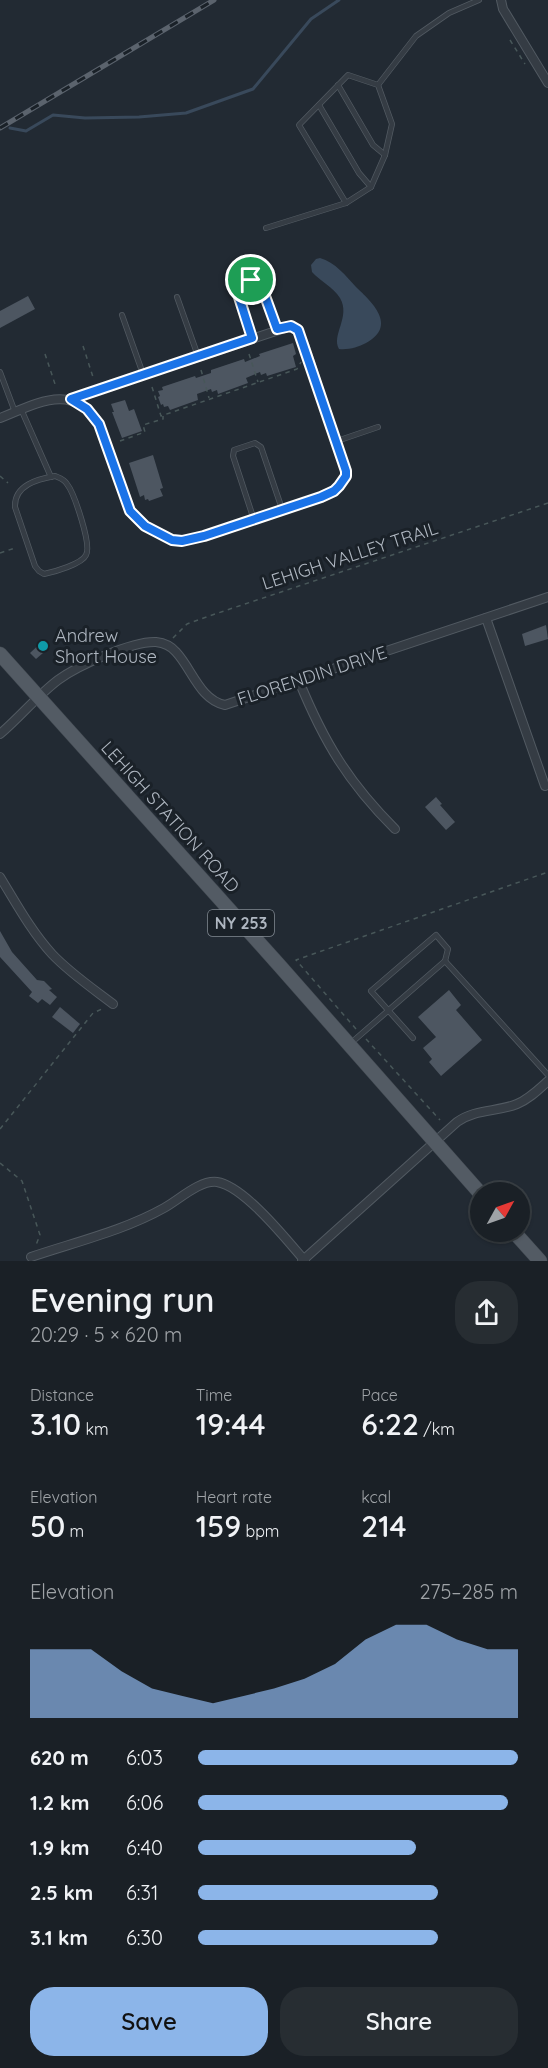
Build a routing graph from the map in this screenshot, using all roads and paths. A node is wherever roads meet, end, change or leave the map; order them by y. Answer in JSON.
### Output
{"nodes":[{"id":1,"x":479,"y":0,"type":"edge"},
{"id":2,"x":501,"y":0,"type":"edge"},
{"id":3,"x":548,"y":83,"type":"edge"},
{"id":4,"x":338,"y":85,"type":"junction"},
{"id":5,"x":378,"y":85,"type":"junction"},
{"id":6,"x":319,"y":105,"type":"junction"},
{"id":7,"x":385,"y":155,"type":"junction"},
{"id":8,"x":371,"y":187,"type":"junction"},
{"id":9,"x":346,"y":203,"type":"junction"},
{"id":10,"x":266,"y":228,"type":"dead end"},
{"id":11,"x":177,"y":297,"type":"dead end"},
{"id":12,"x":122,"y":315,"type":"dead end"},
{"id":13,"x":277,"y":329,"type":"junction"},
{"id":14,"x":252,"y":338,"type":"junction"},
{"id":15,"x":83,"y":346,"type":"dead end"},
{"id":16,"x":305,"y":347,"type":"junction"},
{"id":17,"x":45,"y":354,"type":"dead end"},
{"id":18,"x":249,"y":354,"type":"dead end"},
{"id":19,"x":198,"y":356,"type":"junction"},
{"id":20,"x":201,"y":370,"type":"dead end"},
{"id":21,"x":0,"y":372,"type":"edge"},
{"id":22,"x":143,"y":375,"type":"junction"},
{"id":23,"x":93,"y":377,"type":"dead end"},
{"id":24,"x":259,"y":383,"type":"junction"},
{"id":25,"x":55,"y":384,"type":"dead end"},
{"id":26,"x":152,"y":387,"type":"dead end"},
{"id":27,"x":71,"y":399,"type":"junction"},
{"id":28,"x":210,"y":399,"type":"junction"},
{"id":29,"x":18,"y":411,"type":"junction"},
{"id":30,"x":163,"y":416,"type":"junction"},
{"id":31,"x":0,"y":418,"type":"edge"},
{"id":32,"x":378,"y":427,"type":"dead end"},
{"id":33,"x":120,"y":441,"type":"dead end"},
{"id":34,"x":337,"y":441,"type":"junction"},
{"id":35,"x":0,"y":477,"type":"edge"},
{"id":36,"x":51,"y":477,"type":"junction"},
{"id":37,"x":8,"y":483,"type":"dead end"},
{"id":38,"x":548,"y":503,"type":"edge"},
{"id":39,"x":282,"y":511,"type":"junction"},
{"id":40,"x":254,"y":520,"type":"junction"},
{"id":41,"x":15,"y":548,"type":"dead end"},
{"id":42,"x":0,"y":553,"type":"edge"},
{"id":43,"x":548,"y":597,"type":"edge"},
{"id":44,"x":486,"y":618,"type":"junction"},
{"id":45,"x":166,"y":644,"type":"junction"},
{"id":46,"x":0,"y":654,"type":"edge"},
{"id":47,"x":299,"y":681,"type":"junction"},
{"id":48,"x":39,"y":698,"type":"junction"},
{"id":49,"x":0,"y":734,"type":"edge"},
{"id":50,"x":545,"y":786,"type":"dead end"},
{"id":51,"x":395,"y":829,"type":"dead end"},
{"id":52,"x":0,"y":877,"type":"edge"},
{"id":53,"x":445,"y":961,"type":"junction"},
{"id":54,"x":113,"y":1004,"type":"joint"},
{"id":55,"x":388,"y":1011,"type":"junction"},
{"id":56,"x":413,"y":1038,"type":"dead end"},
{"id":57,"x":349,"y":1045,"type":"junction"},
{"id":58,"x":548,"y":1074,"type":"edge"},
{"id":59,"x":548,"y":1081,"type":"edge"},
{"id":60,"x":0,"y":1129,"type":"edge"},
{"id":61,"x":435,"y":1143,"type":"junction"},
{"id":62,"x":0,"y":1163,"type":"edge"},
{"id":63,"x":470,"y":1182,"type":"edge"},
{"id":64,"x":523,"y":1242,"type":"edge"},
{"id":65,"x":31,"y":1257,"type":"joint"},
{"id":66,"x":303,"y":1261,"type":"edge"},
{"id":67,"x":540,"y":1261,"type":"edge"}],
"edges":[{"from":1,"to":5,"type":"lane"},
{"from":2,"to":3,"type":"street"},
{"from":4,"to":5,"type":"lane"},
{"from":4,"to":6,"type":"lane"},
{"from":4,"to":7,"type":"lane"},
{"from":5,"to":7,"type":"lane"},
{"from":6,"to":8,"type":"lane"},
{"from":6,"to":9,"type":"lane"},
{"from":7,"to":8,"type":"lane"},
{"from":8,"to":9,"type":"lane"},
{"from":9,"to":10,"type":"lane"},
{"from":11,"to":19,"type":"lane"},
{"from":12,"to":22,"type":"lane"},
{"from":13,"to":14,"type":"street"},
{"from":13,"to":14,"type":"lane"},
{"from":13,"to":16,"type":"street"},
{"from":14,"to":19,"type":"street"},
{"from":15,"to":23,"type":"path"},
{"from":16,"to":24,"type":"path"},
{"from":16,"to":34,"type":"street"},
{"from":17,"to":25,"type":"path"},
{"from":18,"to":24,"type":"path"},
{"from":19,"to":22,"type":"street"},
{"from":20,"to":28,"type":"path"},
{"from":21,"to":29,"type":"lane"},
{"from":22,"to":27,"type":"street"},
{"from":24,"to":28,"type":"path"},
{"from":26,"to":30,"type":"path"},
{"from":27,"to":29,"type":"street"},
{"from":27,"to":40,"type":"street"},
{"from":28,"to":30,"type":"path"},
{"from":29,"to":31,"type":"street"},
{"from":29,"to":36,"type":"lane"},
{"from":30,"to":33,"type":"path"},
{"from":32,"to":34,"type":"lane"},
{"from":34,"to":39,"type":"street"},
{"from":35,"to":37,"type":"path"},
{"from":36,"to":36,"type":"lane"},
{"from":38,"to":45,"type":"path","name":"LEHIGH VALLEY TRAIL"},
{"from":39,"to":40,"type":"street"},
{"from":39,"to":40,"type":"lane"},
{"from":41,"to":42,"type":"path"},
{"from":43,"to":44,"type":"street","name":"FLORENDIN DRIVE"},
{"from":44,"to":47,"type":"street","name":"FLORENDIN DRIVE"},
{"from":44,"to":50,"type":"street"},
{"from":45,"to":47,"type":"street","name":"FLORENDIN DRIVE"},
{"from":45,"to":48,"type":"street"},
{"from":46,"to":48,"type":"main road","name":"LEHIGH STATION ROAD","number":"NY 253"},
{"from":47,"to":51,"type":"street"},
{"from":48,"to":49,"type":"street"},
{"from":48,"to":57,"type":"main road","name":"LEHIGH STATION ROAD","number":"NY 253"},
{"from":52,"to":54,"type":"street"},
{"from":53,"to":55,"type":"lane"},
{"from":53,"to":55,"type":"lane"},
{"from":53,"to":58,"type":"lane"},
{"from":54,"to":60,"type":"path"},
{"from":55,"to":56,"type":"lane"},
{"from":55,"to":57,"type":"lane"},
{"from":57,"to":61,"type":"main road","name":"LEHIGH STATION ROAD","number":"NY 253"},
{"from":59,"to":61,"type":"street"},
{"from":61,"to":63,"type":"main road","name":"LEHIGH STATION ROAD","number":"NY 253"},
{"from":61,"to":66,"type":"street"},
{"from":62,"to":65,"type":"path"},
{"from":64,"to":67,"type":"main road"},
{"from":65,"to":66,"type":"street"}]}
